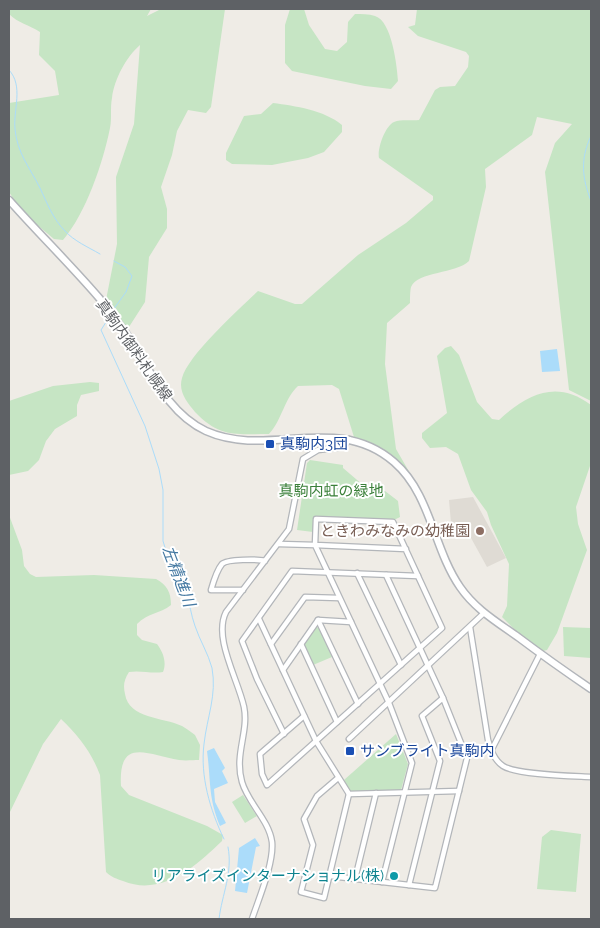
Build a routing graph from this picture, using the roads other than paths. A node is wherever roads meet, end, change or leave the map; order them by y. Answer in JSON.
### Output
{"nodes":[{"id":1,"x":9,"y":200,"type":"edge"},
{"id":2,"x":350,"y":439,"type":"junction"},
{"id":3,"x":279,"y":544,"type":"junction"},
{"id":4,"x":315,"y":545,"type":"junction"},
{"id":5,"x":406,"y":550,"type":"junction"},
{"id":6,"x":265,"y":561,"type":"junction"},
{"id":7,"x":328,"y":572,"type":"junction"},
{"id":8,"x":357,"y":573,"type":"junction"},
{"id":9,"x":386,"y":575,"type":"junction"},
{"id":10,"x":418,"y":576,"type":"junction"},
{"id":11,"x":243,"y":590,"type":"junction"},
{"id":12,"x":339,"y":598,"type":"junction"},
{"id":13,"x":484,"y":613,"type":"junction"},
{"id":14,"x":259,"y":619,"type":"junction"},
{"id":15,"x":318,"y":620,"type":"junction"},
{"id":16,"x":350,"y":622,"type":"junction"},
{"id":17,"x":470,"y":627,"type":"junction"},
{"id":18,"x":271,"y":644,"type":"junction"},
{"id":19,"x":301,"y":644,"type":"junction"},
{"id":20,"x":419,"y":646,"type":"junction"},
{"id":21,"x":540,"y":654,"type":"junction"},
{"id":22,"x":401,"y":665,"type":"junction"},
{"id":23,"x":428,"y":666,"type":"junction"},
{"id":24,"x":283,"y":670,"type":"junction"},
{"id":25,"x":380,"y":684,"type":"junction"},
{"id":26,"x":591,"y":689,"type":"edge"},
{"id":27,"x":443,"y":698,"type":"junction"},
{"id":28,"x":358,"y":704,"type":"junction"},
{"id":29,"x":389,"y":704,"type":"junction"},
{"id":30,"x":304,"y":716,"type":"junction"},
{"id":31,"x":337,"y":722,"type":"junction"},
{"id":32,"x":284,"y":734,"type":"junction"},
{"id":33,"x":349,"y":739,"type":"dead end"},
{"id":34,"x":316,"y":741,"type":"junction"},
{"id":35,"x":491,"y":751,"type":"junction"},
{"id":36,"x":591,"y":777,"type":"edge"},
{"id":37,"x":338,"y":778,"type":"junction"},
{"id":38,"x":433,"y":791,"type":"junction"},
{"id":39,"x":459,"y":791,"type":"junction"},
{"id":40,"x":404,"y":792,"type":"junction"},
{"id":41,"x":376,"y":793,"type":"junction"},
{"id":42,"x":349,"y":794,"type":"junction"},
{"id":43,"x":330,"y":876,"type":"junction"},
{"id":44,"x":355,"y":878,"type":"junction"},
{"id":45,"x":382,"y":882,"type":"junction"},
{"id":46,"x":409,"y":885,"type":"junction"},
{"id":47,"x":252,"y":919,"type":"edge"}],
"edges":[{"from":1,"to":2,"type":"main road","name":"真駒内御料札幌線"},
{"from":2,"to":3,"type":"street"},
{"from":2,"to":13,"type":"main road","name":"真駒内御料札幌線"},
{"from":3,"to":4,"type":"street"},
{"from":3,"to":6,"type":"street"},
{"from":4,"to":5,"type":"street"},
{"from":4,"to":5,"type":"street"},
{"from":4,"to":7,"type":"street"},
{"from":5,"to":10,"type":"street"},
{"from":6,"to":11,"type":"street"},
{"from":6,"to":11,"type":"street"},
{"from":7,"to":8,"type":"street"},
{"from":7,"to":12,"type":"street"},
{"from":7,"to":14,"type":"street"},
{"from":8,"to":9,"type":"street"},
{"from":8,"to":22,"type":"street"},
{"from":9,"to":10,"type":"street"},
{"from":9,"to":20,"type":"street"},
{"from":10,"to":20,"type":"street"},
{"from":11,"to":47,"type":"street"},
{"from":12,"to":16,"type":"street"},
{"from":12,"to":18,"type":"street"},
{"from":13,"to":17,"type":"street"},
{"from":13,"to":21,"type":"main road","name":"真駒内御料札幌線"},
{"from":14,"to":18,"type":"street"},
{"from":14,"to":32,"type":"street"},
{"from":15,"to":16,"type":"street"},
{"from":15,"to":19,"type":"street"},
{"from":15,"to":28,"type":"street"},
{"from":16,"to":25,"type":"street"},
{"from":17,"to":23,"type":"street"},
{"from":17,"to":35,"type":"street"},
{"from":18,"to":24,"type":"street"},
{"from":19,"to":24,"type":"street"},
{"from":19,"to":31,"type":"street"},
{"from":20,"to":22,"type":"street"},
{"from":20,"to":23,"type":"street"},
{"from":21,"to":26,"type":"main road","name":"真駒内御料札幌線"},
{"from":21,"to":35,"type":"street"},
{"from":22,"to":25,"type":"street"},
{"from":23,"to":27,"type":"street"},
{"from":23,"to":29,"type":"street"},
{"from":24,"to":30,"type":"street"},
{"from":25,"to":28,"type":"street"},
{"from":25,"to":29,"type":"street"},
{"from":27,"to":38,"type":"street"},
{"from":27,"to":39,"type":"street"},
{"from":28,"to":31,"type":"street"},
{"from":29,"to":33,"type":"street"},
{"from":29,"to":40,"type":"street"},
{"from":30,"to":32,"type":"street"},
{"from":30,"to":34,"type":"street"},
{"from":31,"to":34,"type":"street"},
{"from":32,"to":34,"type":"street"},
{"from":34,"to":37,"type":"street"},
{"from":35,"to":36,"type":"street"},
{"from":37,"to":42,"type":"street"},
{"from":37,"to":43,"type":"street"},
{"from":38,"to":39,"type":"street"},
{"from":38,"to":40,"type":"street"},
{"from":38,"to":46,"type":"street"},
{"from":39,"to":46,"type":"street"},
{"from":40,"to":41,"type":"street"},
{"from":40,"to":45,"type":"street"},
{"from":41,"to":42,"type":"street"},
{"from":41,"to":44,"type":"street"},
{"from":42,"to":43,"type":"street"},
{"from":43,"to":44,"type":"street"},
{"from":44,"to":45,"type":"street"},
{"from":45,"to":46,"type":"street"}]}
